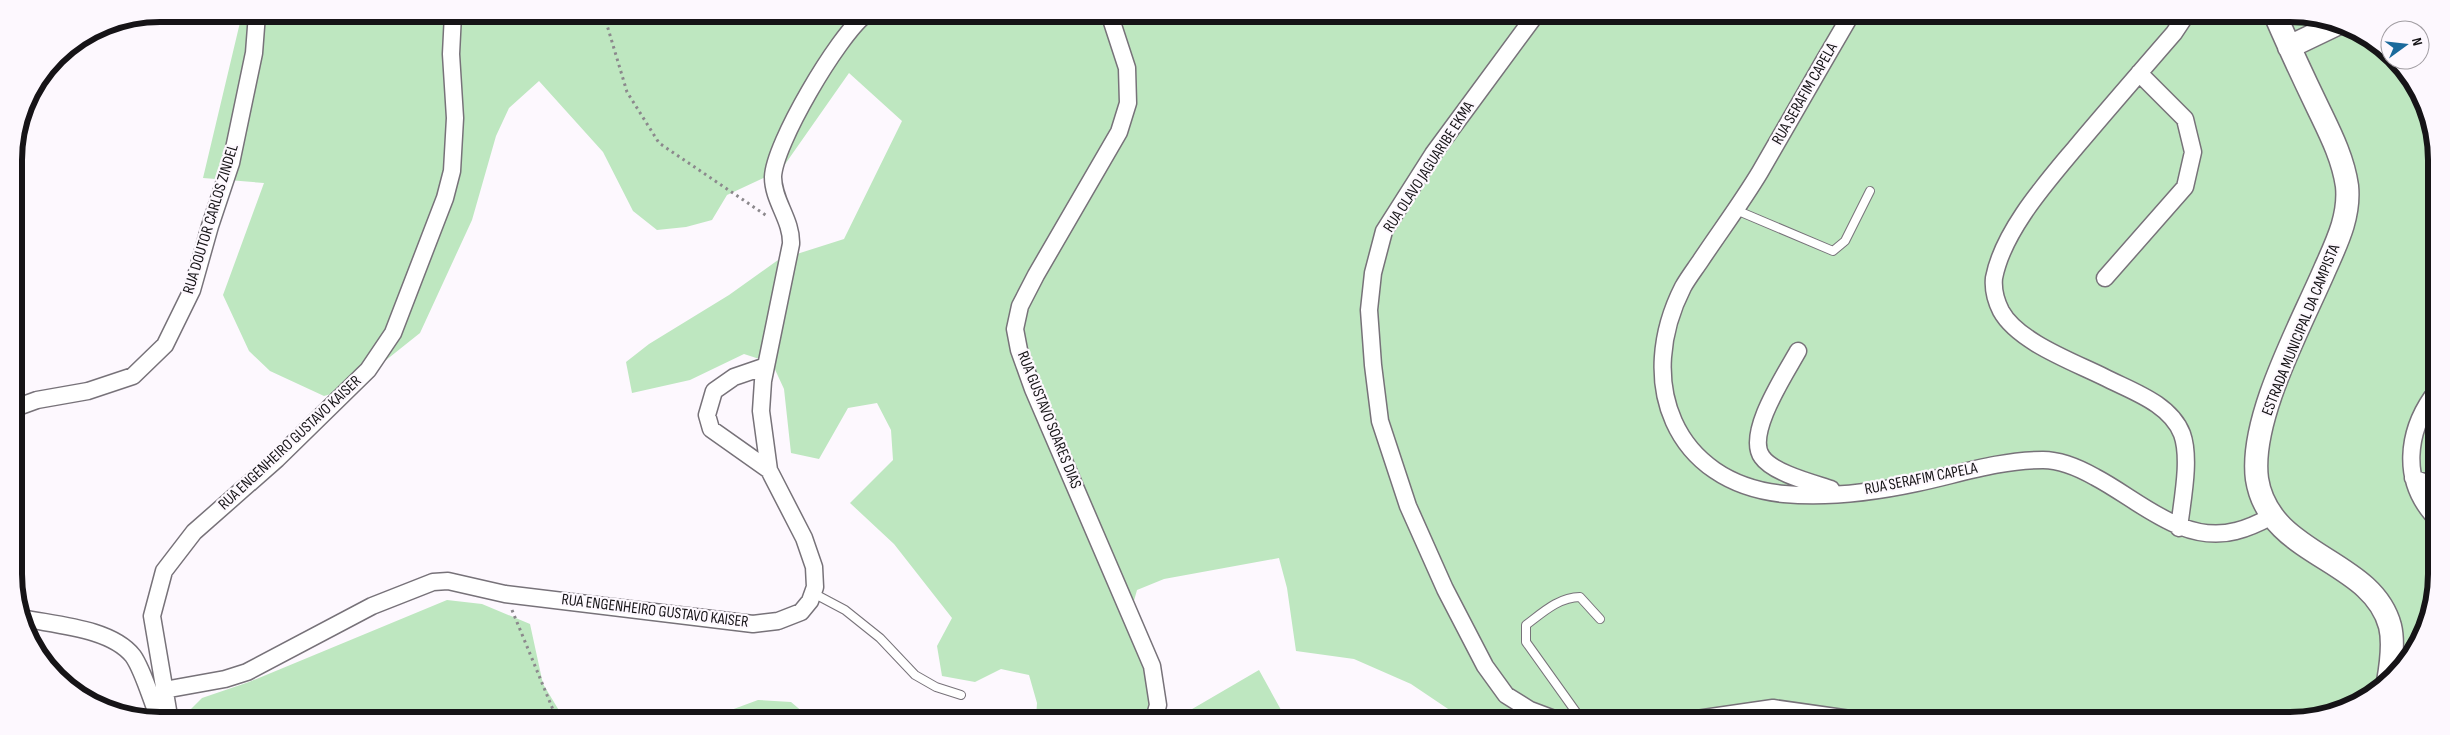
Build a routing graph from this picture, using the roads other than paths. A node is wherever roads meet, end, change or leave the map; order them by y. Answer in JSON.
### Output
{"nodes":[{"id":1,"x":256,"y":22,"type":"edge"},
{"id":2,"x":453,"y":22,"type":"edge"},
{"id":3,"x":859,"y":22,"type":"edge"},
{"id":4,"x":1112,"y":22,"type":"edge"},
{"id":5,"x":1530,"y":22,"type":"edge"},
{"id":6,"x":1847,"y":22,"type":"edge"},
{"id":7,"x":2181,"y":22,"type":"edge"},
{"id":8,"x":2278,"y":22,"type":"edge"},
{"id":9,"x":2329,"y":28,"type":"edge"},
{"id":10,"x":2289,"y":47,"type":"junction"},
{"id":11,"x":2139,"y":73,"type":"junction"},
{"id":12,"x":1870,"y":191,"type":"dead end"},
{"id":13,"x":1735,"y":209,"type":"junction"},
{"id":14,"x":2105,"y":278,"type":"dead end"},
{"id":15,"x":1798,"y":352,"type":"dead end"},
{"id":16,"x":766,"y":366,"type":"junction"},
{"id":17,"x":2428,"y":403,"type":"edge"},
{"id":18,"x":22,"y":406,"type":"edge"},
{"id":19,"x":769,"y":470,"type":"junction"},
{"id":20,"x":2413,"y":478,"type":"junction"},
{"id":21,"x":2428,"y":484,"type":"edge"},
{"id":22,"x":1842,"y":492,"type":"junction"},
{"id":23,"x":2428,"y":510,"type":"edge"},
{"id":24,"x":2272,"y":516,"type":"junction"},
{"id":25,"x":2180,"y":528,"type":"junction"},
{"id":26,"x":813,"y":593,"type":"junction"},
{"id":27,"x":1600,"y":619,"type":"dead end"},
{"id":28,"x":30,"y":620,"type":"edge"},
{"id":29,"x":2391,"y":667,"type":"edge"},
{"id":30,"x":164,"y":690,"type":"junction"},
{"id":31,"x":961,"y":694,"type":"dead end"},
{"id":32,"x":156,"y":712,"type":"edge"},
{"id":33,"x":168,"y":712,"type":"edge"},
{"id":34,"x":1156,"y":712,"type":"edge"},
{"id":35,"x":1535,"y":712,"type":"edge"},
{"id":36,"x":1575,"y":712,"type":"edge"},
{"id":37,"x":1745,"y":712,"type":"edge"},
{"id":38,"x":1787,"y":712,"type":"edge"}],
"edges":[{"from":1,"to":18,"type":"street","name":"RUA DOUTOR CARLOS ZINDEL"},
{"from":2,"to":30,"type":"street","name":"RUA ENGENHEIRO GUSTAVO KAISER"},
{"from":3,"to":16,"type":"street"},
{"from":4,"to":34,"type":"street","name":"RUA GUSTAVO SOARES DIAS"},
{"from":5,"to":35,"type":"street","name":"RUA OLAVO JAGUARIBE EKMA"},
{"from":6,"to":13,"type":"street","name":"RUA SERAFIM CAPELA"},
{"from":7,"to":11,"type":"street"},
{"from":8,"to":10,"type":"main road","name":"ESTRADA MUNICIPAL DA CAMPISTA"},
{"from":9,"to":10,"type":"main road"},
{"from":10,"to":24,"type":"main road","name":"ESTRADA MUNICIPAL DA CAMPISTA"},
{"from":11,"to":14,"type":"street"},
{"from":11,"to":25,"type":"street"},
{"from":12,"to":13,"type":"lane"},
{"from":13,"to":22,"type":"street","name":"RUA SERAFIM CAPELA"},
{"from":15,"to":22,"type":"street"},
{"from":16,"to":19,"type":"street"},
{"from":16,"to":19,"type":"street"},
{"from":17,"to":20,"type":"street"},
{"from":19,"to":26,"type":"street"},
{"from":20,"to":21,"type":"street"},
{"from":20,"to":23,"type":"street"},
{"from":22,"to":25,"type":"street","name":"RUA SERAFIM CAPELA"},
{"from":24,"to":25,"type":"street","name":"RUA SERAFIM CAPELA"},
{"from":24,"to":29,"type":"main road","name":"ESTRADA MUNICIPAL DA CAMPISTA"},
{"from":26,"to":30,"type":"street","name":"RUA ENGENHEIRO GUSTAVO KAISER"},
{"from":26,"to":31,"type":"lane"},
{"from":27,"to":36,"type":"lane"},
{"from":28,"to":32,"type":"street"},
{"from":30,"to":33,"type":"street","name":"RUA ENGENHEIRO GUSTAVO KAISER"},
{"from":37,"to":38,"type":"street"}]}
